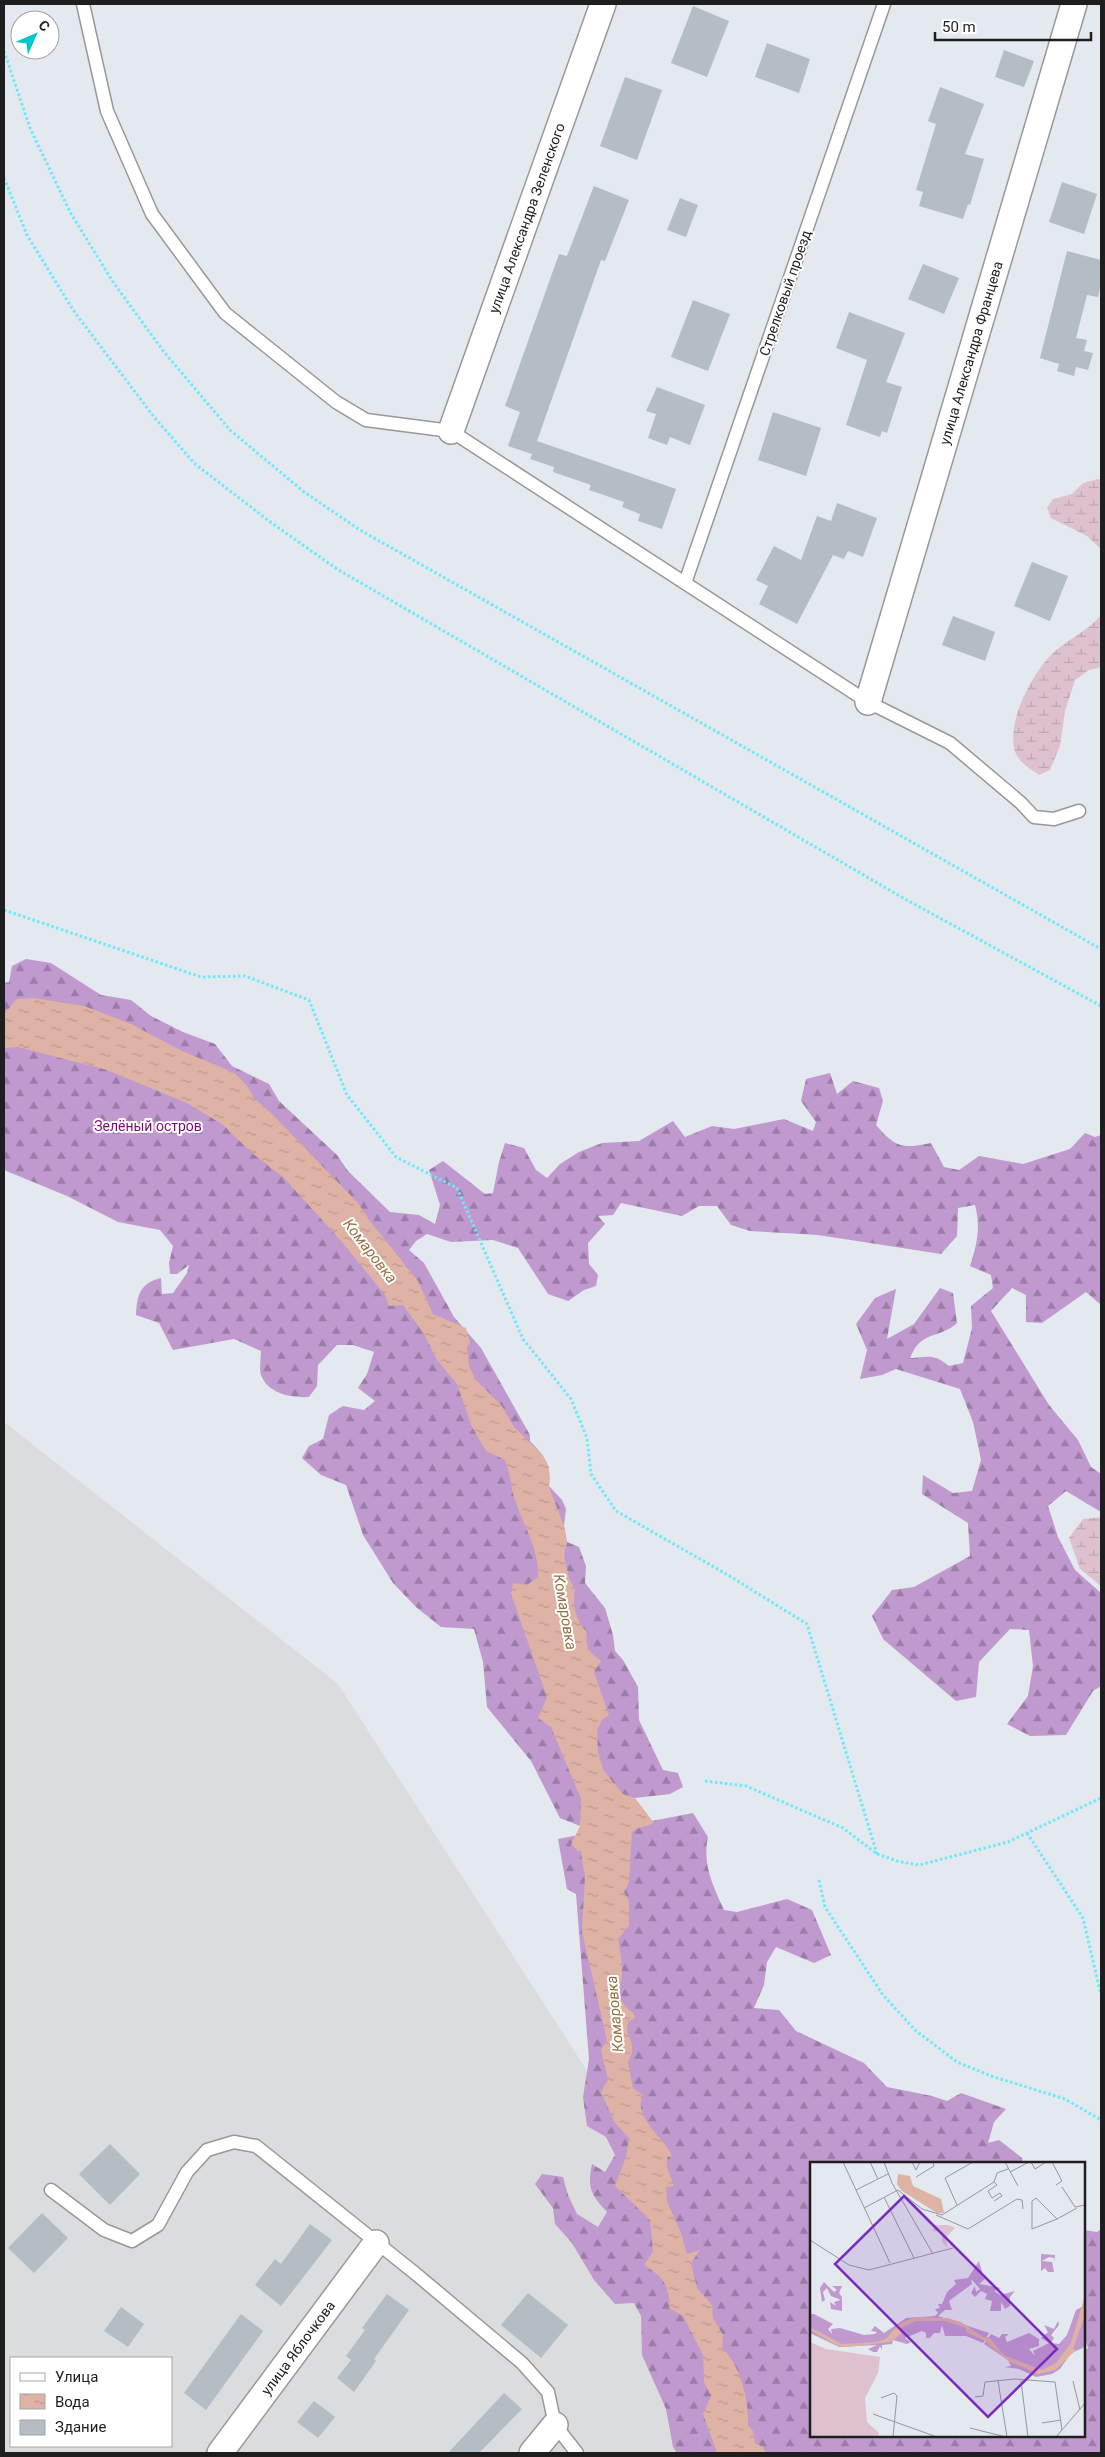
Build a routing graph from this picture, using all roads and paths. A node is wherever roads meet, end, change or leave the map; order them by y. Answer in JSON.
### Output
{"nodes":[{"id":1,"x":83,"y":4,"type":"edge"},
{"id":2,"x":603,"y":4,"type":"edge"},
{"id":3,"x":884,"y":4,"type":"edge"},
{"id":4,"x":1074,"y":4,"type":"edge"},
{"id":5,"x":4,"y":50,"type":"edge"},
{"id":6,"x":4,"y":178,"type":"edge"},
{"id":7,"x":451,"y":431,"type":"junction"},
{"id":8,"x":685,"y":583,"type":"junction"},
{"id":9,"x":868,"y":702,"type":"junction"},
{"id":10,"x":1079,"y":811,"type":"dead end"},
{"id":11,"x":4,"y":910,"type":"edge"},
{"id":12,"x":1101,"y":949,"type":"edge"},
{"id":13,"x":1101,"y":1006,"type":"edge"},
{"id":14,"x":705,"y":1781,"type":"dead end"},
{"id":15,"x":1101,"y":1798,"type":"edge"},
{"id":16,"x":1027,"y":1833,"type":"junction"},
{"id":17,"x":877,"y":1854,"type":"junction"},
{"id":18,"x":819,"y":1880,"type":"dead end"},
{"id":19,"x":1101,"y":1995,"type":"edge"},
{"id":20,"x":1101,"y":2120,"type":"edge"},
{"id":21,"x":51,"y":2190,"type":"dead end"},
{"id":22,"x":376,"y":2243,"type":"junction"},
{"id":23,"x":555,"y":2425,"type":"junction"},
{"id":24,"x":220,"y":2453,"type":"edge"},
{"id":25,"x":532,"y":2453,"type":"edge"},
{"id":26,"x":577,"y":2453,"type":"edge"}],
"edges":[{"from":1,"to":7,"type":"lane"},
{"from":2,"to":7,"type":"street","name":"улица Александра Зеленского"},
{"from":3,"to":8,"type":"lane","name":"Стрелковый проезд"},
{"from":4,"to":9,"type":"street","name":"улица Александра Францева"},
{"from":5,"to":12,"type":"path"},
{"from":6,"to":13,"type":"path"},
{"from":7,"to":8,"type":"lane"},
{"from":8,"to":9,"type":"lane"},
{"from":9,"to":10,"type":"lane"},
{"from":11,"to":17,"type":"path"},
{"from":14,"to":17,"type":"path"},
{"from":15,"to":16,"type":"path"},
{"from":16,"to":17,"type":"path"},
{"from":16,"to":19,"type":"path"},
{"from":18,"to":20,"type":"path"},
{"from":21,"to":22,"type":"lane"},
{"from":22,"to":23,"type":"lane"},
{"from":22,"to":24,"type":"street","name":"улица Яблочкова"},
{"from":23,"to":25,"type":"street"},
{"from":23,"to":26,"type":"lane"}]}
